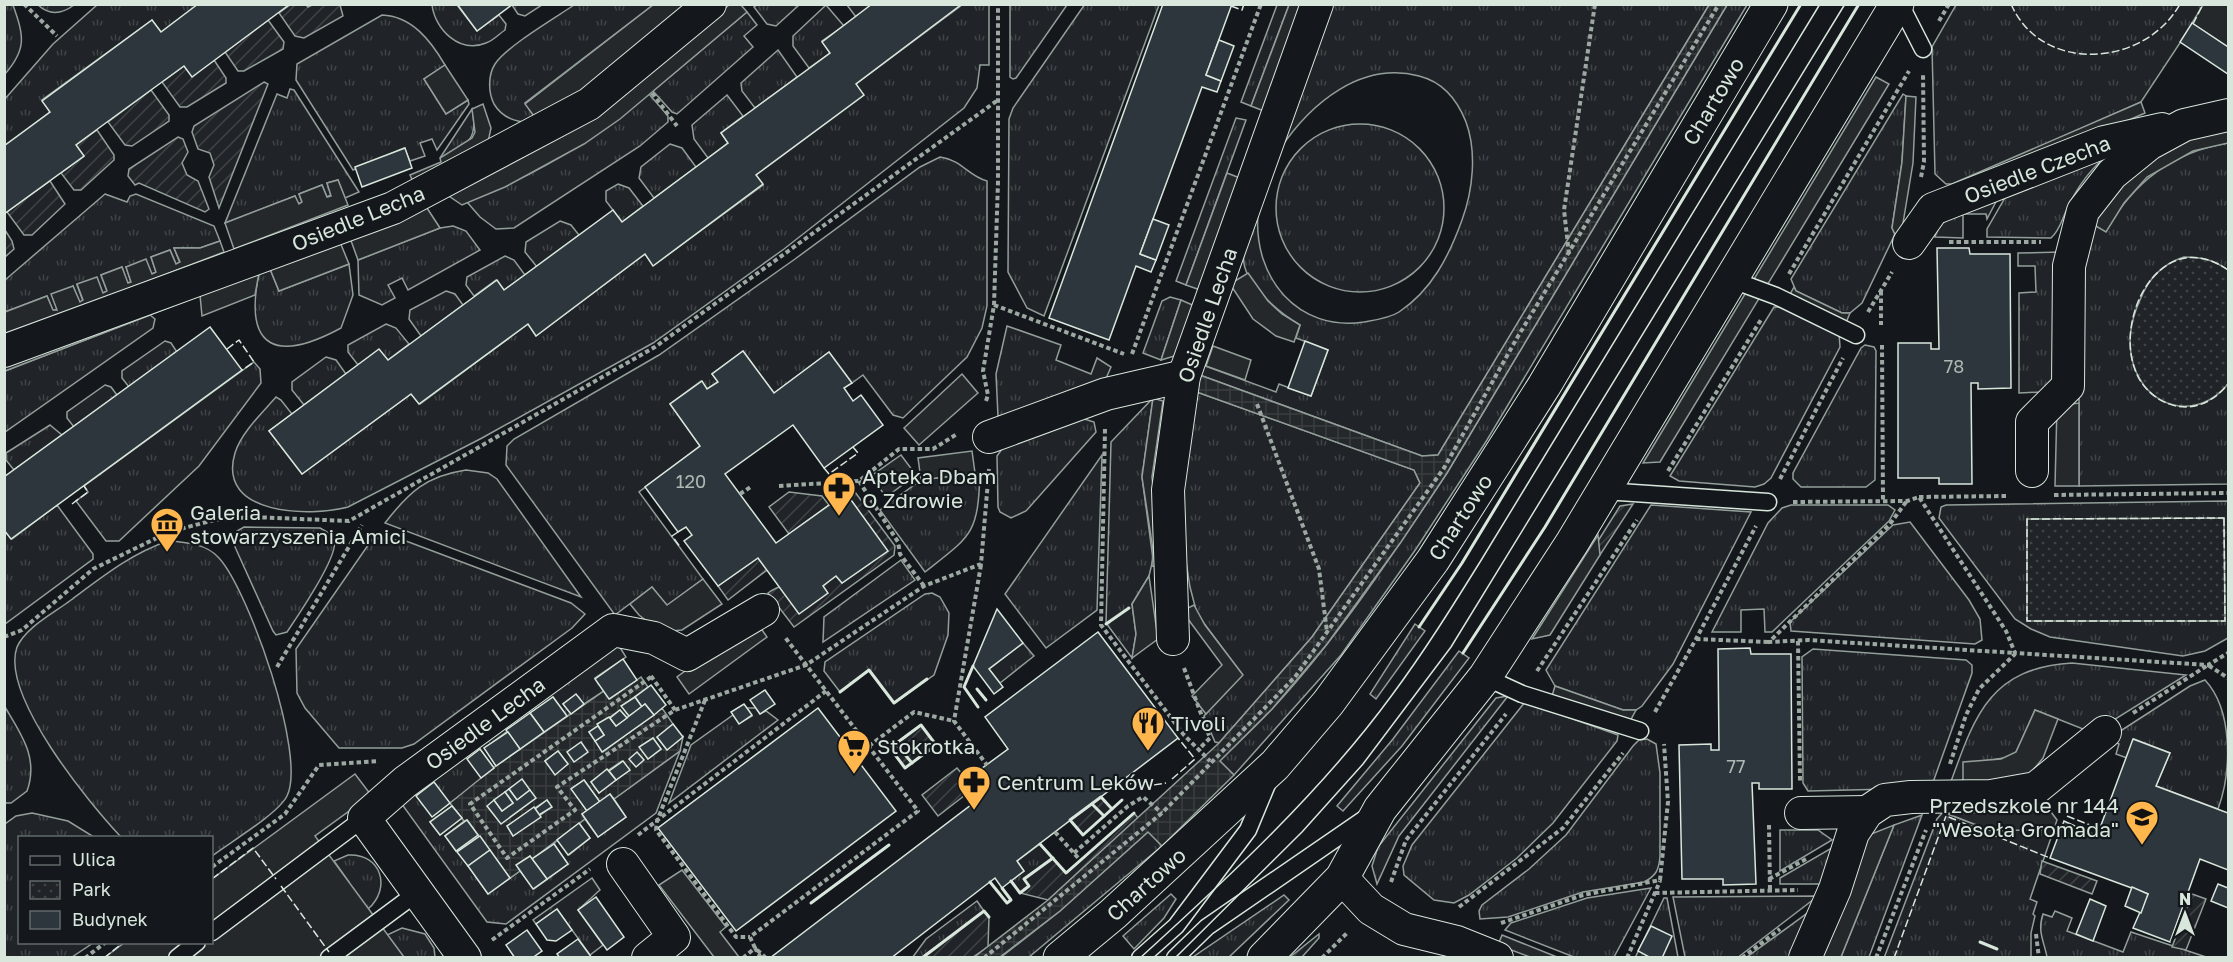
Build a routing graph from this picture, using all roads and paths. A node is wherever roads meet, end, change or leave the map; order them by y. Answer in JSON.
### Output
{"nodes":[{"id":1,"x":24,"y":4,"type":"edge"},
{"id":2,"x":710,"y":4,"type":"edge"},
{"id":3,"x":998,"y":4,"type":"edge"},
{"id":4,"x":1261,"y":4,"type":"edge"},
{"id":5,"x":1317,"y":4,"type":"edge"},
{"id":6,"x":1595,"y":4,"type":"edge"},
{"id":7,"x":1719,"y":4,"type":"edge"},
{"id":8,"x":1771,"y":4,"type":"edge"},
{"id":9,"x":1898,"y":4,"type":"edge"},
{"id":10,"x":57,"y":36,"type":"dead end"},
{"id":11,"x":1923,"y":49,"type":"joint"},
{"id":12,"x":998,"y":100,"type":"junction"},
{"id":13,"x":2229,"y":115,"type":"edge"},
{"id":14,"x":2184,"y":125,"type":"junction"},
{"id":15,"x":1920,"y":185,"type":"dead end"},
{"id":16,"x":2047,"y":242,"type":"dead end"},
{"id":17,"x":1909,"y":243,"type":"junction"},
{"id":18,"x":1569,"y":254,"type":"junction"},
{"id":19,"x":1730,"y":279,"type":"junction"},
{"id":20,"x":1881,"y":290,"type":"junction"},
{"id":21,"x":994,"y":305,"type":"junction"},
{"id":22,"x":1856,"y":335,"type":"junction"},
{"id":23,"x":4,"y":351,"type":"edge"},
{"id":24,"x":1131,"y":356,"type":"junction"},
{"id":25,"x":1184,"y":376,"type":"junction"},
{"id":26,"x":1106,"y":394,"type":"junction"},
{"id":27,"x":1257,"y":404,"type":"dead end"},
{"id":28,"x":1105,"y":427,"type":"dead end"},
{"id":29,"x":986,"y":428,"type":"junction"},
{"id":30,"x":860,"y":482,"type":"junction"},
{"id":31,"x":2038,"y":483,"type":"joint"},
{"id":32,"x":752,"y":486,"type":"dead end"},
{"id":33,"x":779,"y":486,"type":"dead end"},
{"id":34,"x":1604,"y":491,"type":"junction"},
{"id":35,"x":2229,"y":493,"type":"edge"},
{"id":36,"x":740,"y":494,"type":"dead end"},
{"id":37,"x":2010,"y":496,"type":"dead end"},
{"id":38,"x":1919,"y":497,"type":"junction"},
{"id":39,"x":1883,"y":501,"type":"junction"},
{"id":40,"x":1906,"y":501,"type":"junction"},
{"id":41,"x":1768,"y":502,"type":"junction"},
{"id":42,"x":362,"y":525,"type":"dead end"},
{"id":43,"x":981,"y":564,"type":"junction"},
{"id":44,"x":924,"y":586,"type":"junction"},
{"id":45,"x":763,"y":610,"type":"dead end"},
{"id":46,"x":1327,"y":632,"type":"junction"},
{"id":47,"x":4,"y":637,"type":"edge"},
{"id":48,"x":1173,"y":639,"type":"joint"},
{"id":49,"x":1696,"y":639,"type":"junction"},
{"id":50,"x":1798,"y":641,"type":"junction"},
{"id":51,"x":1769,"y":642,"type":"junction"},
{"id":52,"x":2229,"y":653,"type":"edge"},
{"id":53,"x":2015,"y":654,"type":"junction"},
{"id":54,"x":806,"y":665,"type":"junction"},
{"id":55,"x":2208,"y":665,"type":"junction"},
{"id":56,"x":277,"y":667,"type":"dead end"},
{"id":57,"x":651,"y":677,"type":"dead end"},
{"id":58,"x":1485,"y":677,"type":"junction"},
{"id":59,"x":2229,"y":678,"type":"edge"},
{"id":60,"x":826,"y":691,"type":"junction"},
{"id":61,"x":705,"y":700,"type":"junction"},
{"id":62,"x":1661,"y":703,"type":"junction"},
{"id":63,"x":1662,"y":714,"type":"dead end"},
{"id":64,"x":954,"y":721,"type":"junction"},
{"id":65,"x":1640,"y":731,"type":"junction"},
{"id":66,"x":2105,"y":732,"type":"joint"},
{"id":67,"x":1664,"y":736,"type":"dead end"},
{"id":68,"x":869,"y":747,"type":"junction"},
{"id":69,"x":1198,"y":750,"type":"junction"},
{"id":70,"x":1210,"y":761,"type":"junction"},
{"id":71,"x":987,"y":765,"type":"dead end"},
{"id":72,"x":1275,"y":765,"type":"junction"},
{"id":73,"x":1380,"y":808,"type":"junction"},
{"id":74,"x":1867,"y":812,"type":"junction"},
{"id":75,"x":1162,"y":813,"type":"junction"},
{"id":76,"x":1801,"y":813,"type":"junction"},
{"id":77,"x":364,"y":818,"type":"junction"},
{"id":78,"x":657,"y":821,"type":"junction"},
{"id":79,"x":1055,"y":832,"type":"dead end"},
{"id":80,"x":1074,"y":853,"type":"junction"},
{"id":81,"x":617,"y":856,"type":"junction"},
{"id":82,"x":1080,"y":860,"type":"dead end"},
{"id":83,"x":1342,"y":878,"type":"junction"},
{"id":84,"x":1660,"y":880,"type":"junction"},
{"id":85,"x":1390,"y":883,"type":"dead end"},
{"id":86,"x":1398,"y":888,"type":"dead end"},
{"id":87,"x":1835,"y":889,"type":"junction"},
{"id":88,"x":1770,"y":890,"type":"junction"},
{"id":89,"x":418,"y":892,"type":"junction"},
{"id":90,"x":1654,"y":893,"type":"junction"},
{"id":91,"x":1449,"y":907,"type":"dead end"},
{"id":92,"x":213,"y":931,"type":"edge"},
{"id":93,"x":2036,"y":934,"type":"dead end"},
{"id":94,"x":750,"y":937,"type":"junction"},
{"id":95,"x":1456,"y":942,"type":"junction"},
{"id":96,"x":103,"y":944,"type":"edge"},
{"id":97,"x":194,"y":944,"type":"edge"},
{"id":98,"x":682,"y":947,"type":"edge"},
{"id":99,"x":755,"y":948,"type":"junction"},
{"id":100,"x":477,"y":950,"type":"edge"},
{"id":101,"x":86,"y":957,"type":"edge"},
{"id":102,"x":177,"y":957,"type":"edge"},
{"id":103,"x":328,"y":957,"type":"edge"},
{"id":104,"x":648,"y":957,"type":"edge"},
{"id":105,"x":743,"y":957,"type":"edge"},
{"id":106,"x":761,"y":957,"type":"edge"},
{"id":107,"x":766,"y":957,"type":"edge"},
{"id":108,"x":984,"y":957,"type":"edge"},
{"id":109,"x":1060,"y":957,"type":"edge"},
{"id":110,"x":1140,"y":957,"type":"edge"},
{"id":111,"x":1174,"y":957,"type":"edge"},
{"id":112,"x":1264,"y":957,"type":"edge"},
{"id":113,"x":1497,"y":957,"type":"edge"},
{"id":114,"x":1627,"y":957,"type":"edge"},
{"id":115,"x":1805,"y":957,"type":"edge"},
{"id":116,"x":2039,"y":957,"type":"edge"}],
"edges":[{"from":1,"to":10,"type":"path"},
{"from":2,"to":23,"type":"street","name":"Osiedle Lecha"},
{"from":3,"to":12,"type":"path"},
{"from":4,"to":24,"type":"path"},
{"from":5,"to":25,"type":"street","name":"Osiedle Lecha"},
{"from":6,"to":18,"type":"path"},
{"from":7,"to":18,"type":"path"},
{"from":8,"to":72,"type":"street","name":"Chartowo"},
{"from":9,"to":11,"type":"lane"},
{"from":9,"to":19,"type":"street"},
{"from":11,"to":15,"type":"path"},
{"from":12,"to":21,"type":"path"},
{"from":12,"to":47,"type":"path"},
{"from":13,"to":14,"type":"street","name":"Osiedle Czecha"},
{"from":14,"to":17,"type":"street","name":"Osiedle Czecha"},
{"from":14,"to":31,"type":"street","name":"Osiedle Czecha"},
{"from":16,"to":17,"type":"path"},
{"from":17,"to":20,"type":"path"},
{"from":18,"to":46,"type":"path"},
{"from":19,"to":22,"type":"lane"},
{"from":19,"to":34,"type":"street"},
{"from":20,"to":22,"type":"path"},
{"from":20,"to":39,"type":"path"},
{"from":21,"to":24,"type":"path"},
{"from":21,"to":29,"type":"path"},
{"from":22,"to":41,"type":"path"},
{"from":24,"to":26,"type":"path"},
{"from":25,"to":26,"type":"street"},
{"from":25,"to":48,"type":"street","name":"Osiedle Lecha"},
{"from":26,"to":29,"type":"street"},
{"from":27,"to":46,"type":"path"},
{"from":28,"to":69,"type":"path"},
{"from":29,"to":30,"type":"path"},
{"from":29,"to":43,"type":"path"},
{"from":30,"to":33,"type":"path"},
{"from":30,"to":44,"type":"path"},
{"from":31,"to":35,"type":"path"},
{"from":32,"to":36,"type":"path"},
{"from":34,"to":41,"type":"lane"},
{"from":34,"to":58,"type":"street"},
{"from":37,"to":38,"type":"path"},
{"from":38,"to":40,"type":"path"},
{"from":38,"to":53,"type":"path"},
{"from":39,"to":40,"type":"path"},
{"from":39,"to":41,"type":"path"},
{"from":40,"to":51,"type":"path"},
{"from":41,"to":49,"type":"path"},
{"from":42,"to":56,"type":"path"},
{"from":43,"to":44,"type":"path"},
{"from":43,"to":64,"type":"path"},
{"from":44,"to":54,"type":"path"},
{"from":45,"to":77,"type":"street","name":"Osiedle Lecha"},
{"from":46,"to":70,"type":"path"},
{"from":48,"to":69,"type":"path"},
{"from":49,"to":51,"type":"path"},
{"from":49,"to":62,"type":"path"},
{"from":50,"to":51,"type":"path"},
{"from":50,"to":53,"type":"path"},
{"from":50,"to":76,"type":"path"},
{"from":52,"to":55,"type":"path"},
{"from":53,"to":55,"type":"path"},
{"from":54,"to":60,"type":"path"},
{"from":54,"to":61,"type":"path"},
{"from":55,"to":59,"type":"path"},
{"from":55,"to":66,"type":"path"},
{"from":57,"to":61,"type":"path"},
{"from":58,"to":65,"type":"lane"},
{"from":58,"to":73,"type":"street"},
{"from":60,"to":68,"type":"path"},
{"from":60,"to":78,"type":"path"},
{"from":61,"to":78,"type":"path"},
{"from":62,"to":63,"type":"path"},
{"from":62,"to":65,"type":"path"},
{"from":64,"to":68,"type":"path"},
{"from":64,"to":71,"type":"path"},
{"from":65,"to":91,"type":"path"},
{"from":66,"to":74,"type":"street"},
{"from":67,"to":84,"type":"path"},
{"from":68,"to":94,"type":"path"},
{"from":69,"to":70,"type":"path"},
{"from":70,"to":75,"type":"path"},
{"from":72,"to":109,"type":"street","name":"Chartowo"},
{"from":72,"to":110,"type":"lane"},
{"from":73,"to":83,"type":"street"},
{"from":73,"to":111,"type":"lane"},
{"from":74,"to":76,"type":"street"},
{"from":74,"to":87,"type":"street"},
{"from":75,"to":80,"type":"path"},
{"from":75,"to":108,"type":"path"},
{"from":76,"to":88,"type":"path"},
{"from":77,"to":89,"type":"street"},
{"from":77,"to":92,"type":"lane"},
{"from":78,"to":81,"type":"path"},
{"from":78,"to":94,"type":"path"},
{"from":79,"to":80,"type":"path"},
{"from":80,"to":82,"type":"path"},
{"from":81,"to":98,"type":"street"},
{"from":81,"to":100,"type":"path"},
{"from":83,"to":95,"type":"street"},
{"from":83,"to":112,"type":"street"},
{"from":84,"to":90,"type":"path"},
{"from":84,"to":95,"type":"path"},
{"from":85,"to":86,"type":"path"},
{"from":87,"to":88,"type":"path"},
{"from":87,"to":115,"type":"street"},
{"from":88,"to":90,"type":"path"},
{"from":89,"to":100,"type":"street"},
{"from":89,"to":103,"type":"lane"},
{"from":90,"to":114,"type":"path"},
{"from":93,"to":116,"type":"path"},
{"from":94,"to":99,"type":"path"},
{"from":95,"to":113,"type":"street"},
{"from":96,"to":101,"type":"path"},
{"from":97,"to":102,"type":"lane"},
{"from":98,"to":104,"type":"street"},
{"from":99,"to":105,"type":"path"},
{"from":99,"to":106,"type":"path"},
{"from":99,"to":107,"type":"path"}]}
